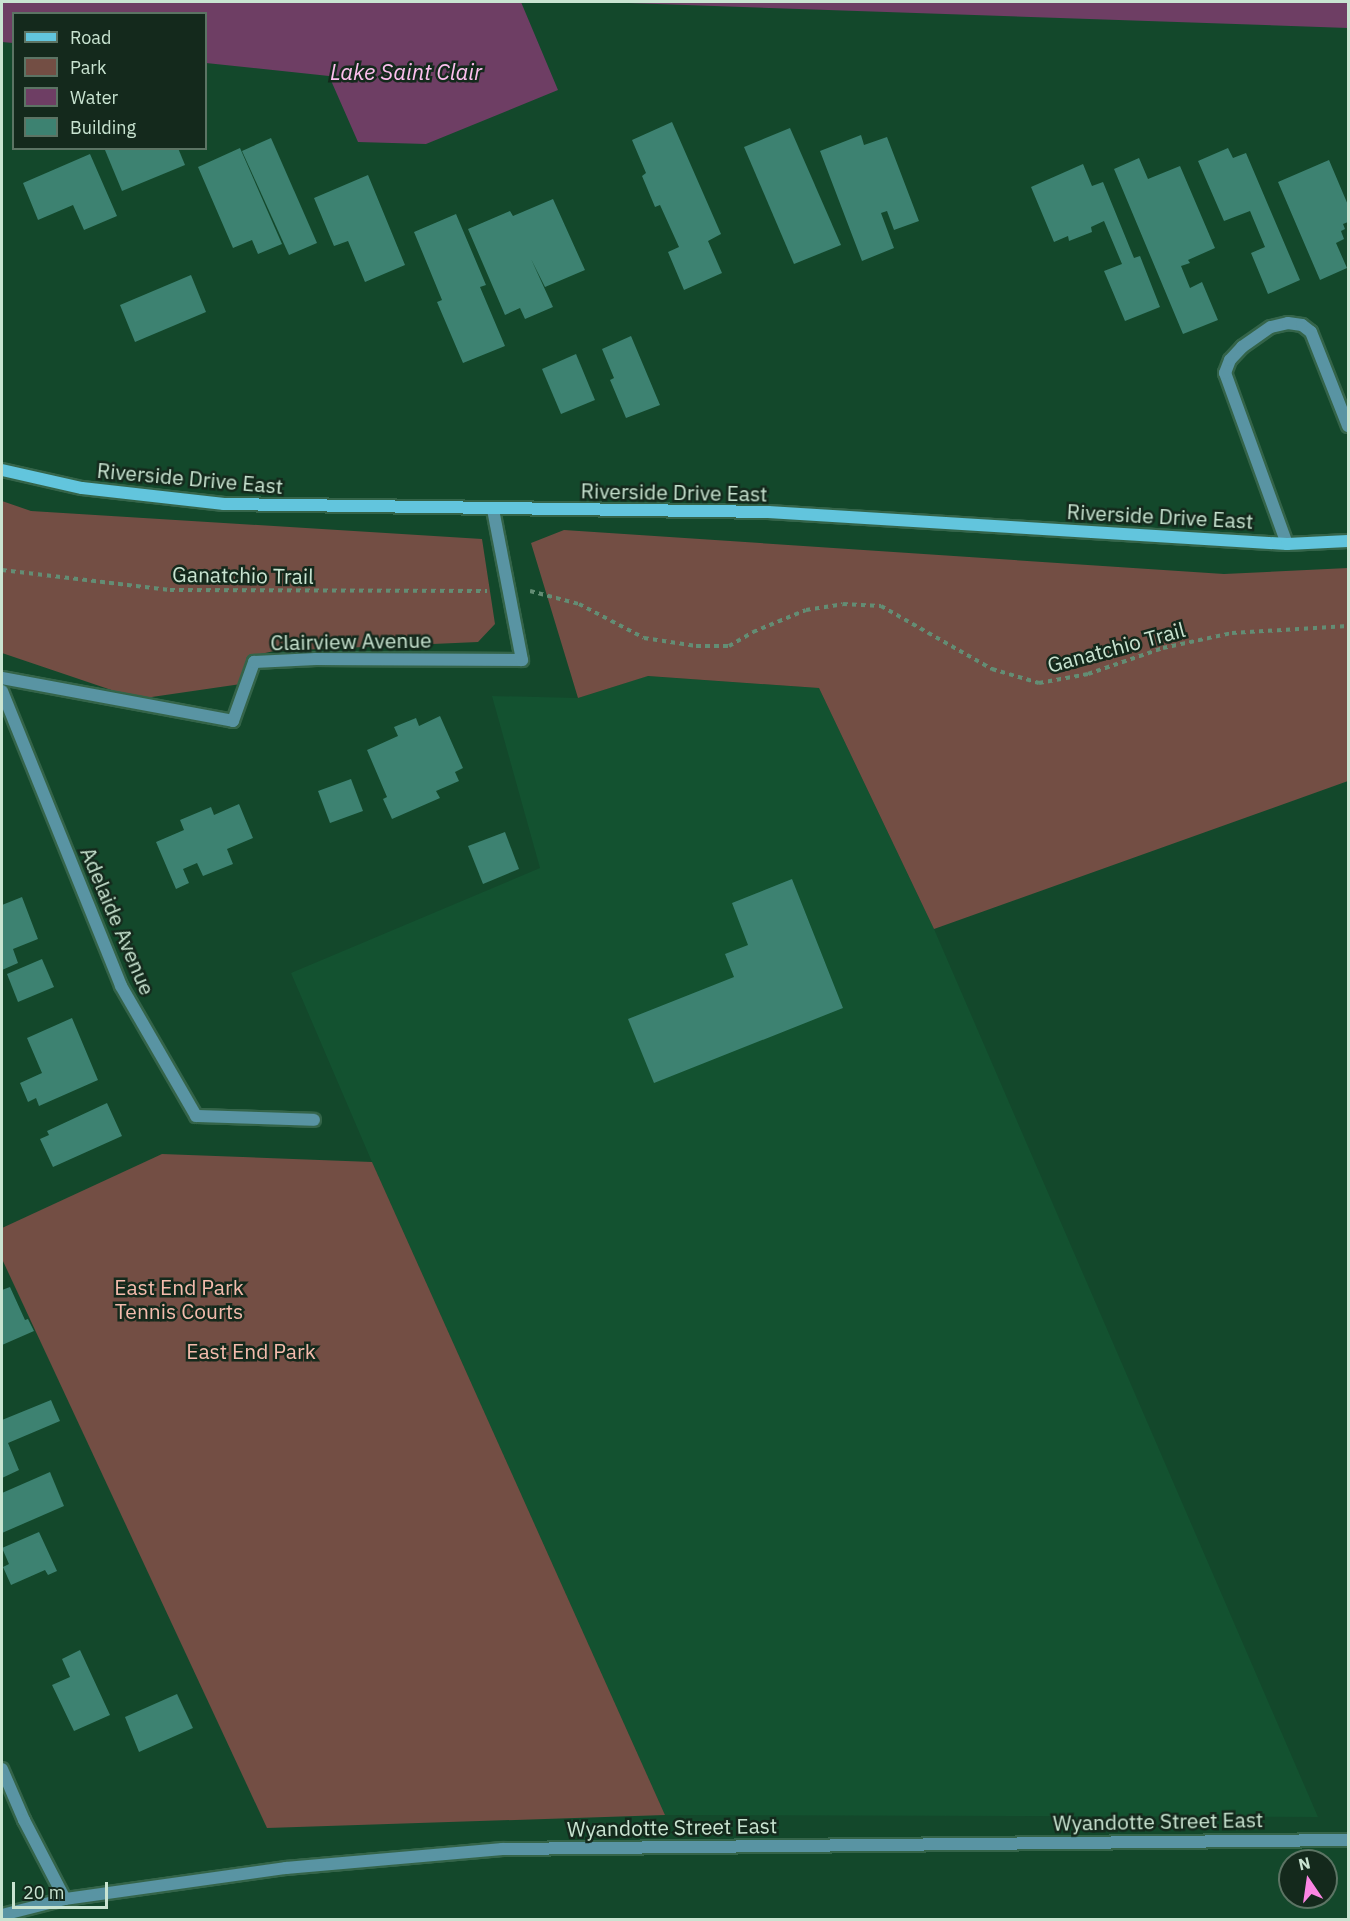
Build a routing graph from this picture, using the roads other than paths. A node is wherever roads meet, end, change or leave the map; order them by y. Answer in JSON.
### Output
{"nodes":[{"id":1,"x":1348,"y":426,"type":"edge"},
{"id":2,"x":2,"y":470,"type":"edge"},
{"id":3,"x":493,"y":510,"type":"junction"},
{"id":4,"x":1348,"y":541,"type":"edge"},
{"id":5,"x":1287,"y":544,"type":"junction"},
{"id":6,"x":2,"y":678,"type":"edge"},
{"id":7,"x":2,"y":691,"type":"edge"},
{"id":8,"x":314,"y":1120,"type":"dead end"},
{"id":9,"x":2,"y":1769,"type":"edge"},
{"id":10,"x":1348,"y":1840,"type":"edge"},
{"id":11,"x":65,"y":1899,"type":"junction"},
{"id":12,"x":2,"y":1915,"type":"edge"}],
"edges":[{"from":1,"to":5,"type":"street"},
{"from":2,"to":3,"type":"main road","name":"Riverside Drive East"},
{"from":3,"to":5,"type":"main road","name":"Riverside Drive East"},
{"from":3,"to":6,"type":"street","name":"Clairview Avenue"},
{"from":4,"to":5,"type":"main road","name":"Riverside Drive East"},
{"from":7,"to":8,"type":"street","name":"Adelaide Avenue"},
{"from":9,"to":11,"type":"street"},
{"from":10,"to":11,"type":"street","name":"Wyandotte Street East"},
{"from":11,"to":12,"type":"street","name":"Wyandotte Street East"}]}
